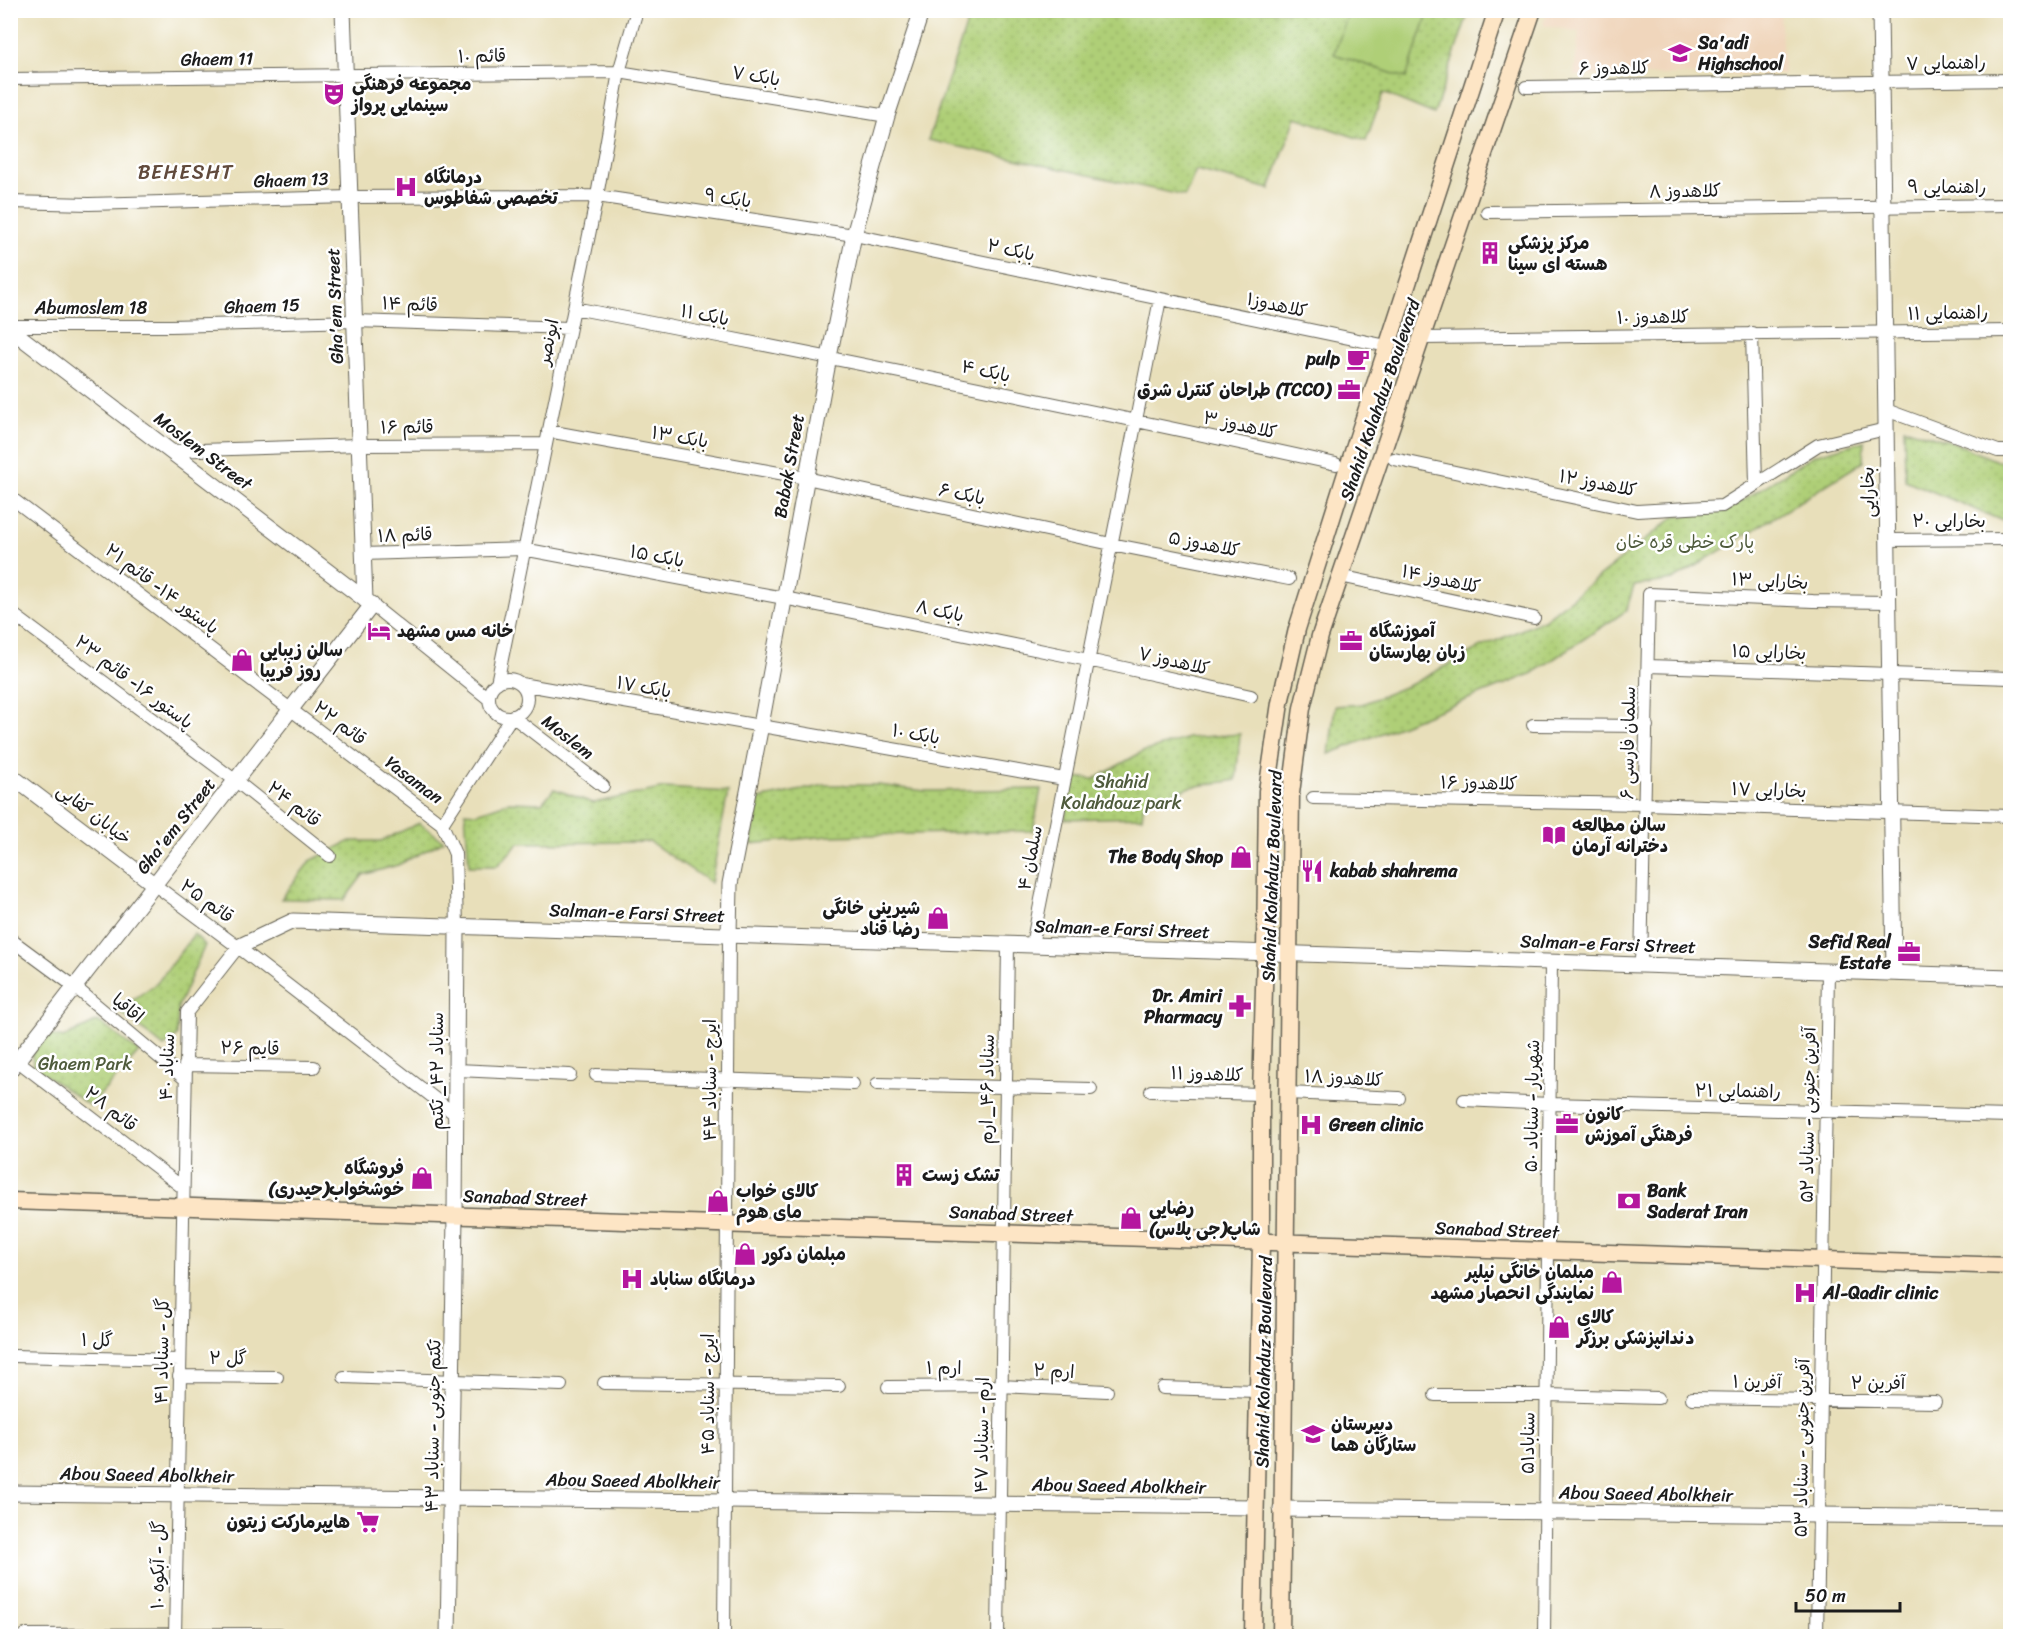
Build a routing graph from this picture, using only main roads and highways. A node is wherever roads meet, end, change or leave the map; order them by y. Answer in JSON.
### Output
{"nodes":[{"id":1,"x":1497,"y":10,"type":"edge"},
{"id":2,"x":1533,"y":10,"type":"edge"},
{"id":3,"x":10,"y":1201,"type":"edge"},
{"id":4,"x":1261,"y":1242,"type":"junction"},
{"id":5,"x":1287,"y":1243,"type":"junction"},
{"id":6,"x":2010,"y":1266,"type":"edge"},
{"id":7,"x":1253,"y":1636,"type":"edge"},
{"id":8,"x":1281,"y":1636,"type":"edge"}],
"edges":[{"from":1,"to":4,"type":"main road","name":"Shahid Kolahduz Boulevard"},
{"from":2,"to":5,"type":"main road","name":"Shahid Kolahduz Boulevard"},
{"from":3,"to":4,"type":"main road","name":"Sanabad Street"},
{"from":4,"to":5,"type":"main road","name":"Sanabad Street"},
{"from":4,"to":7,"type":"main road","name":"Shahid Kolahduz Boulevard"},
{"from":5,"to":6,"type":"main road","name":"Sanabad Street"},
{"from":5,"to":8,"type":"main road","name":"Shahid Kolahduz Boulevard"}]}
